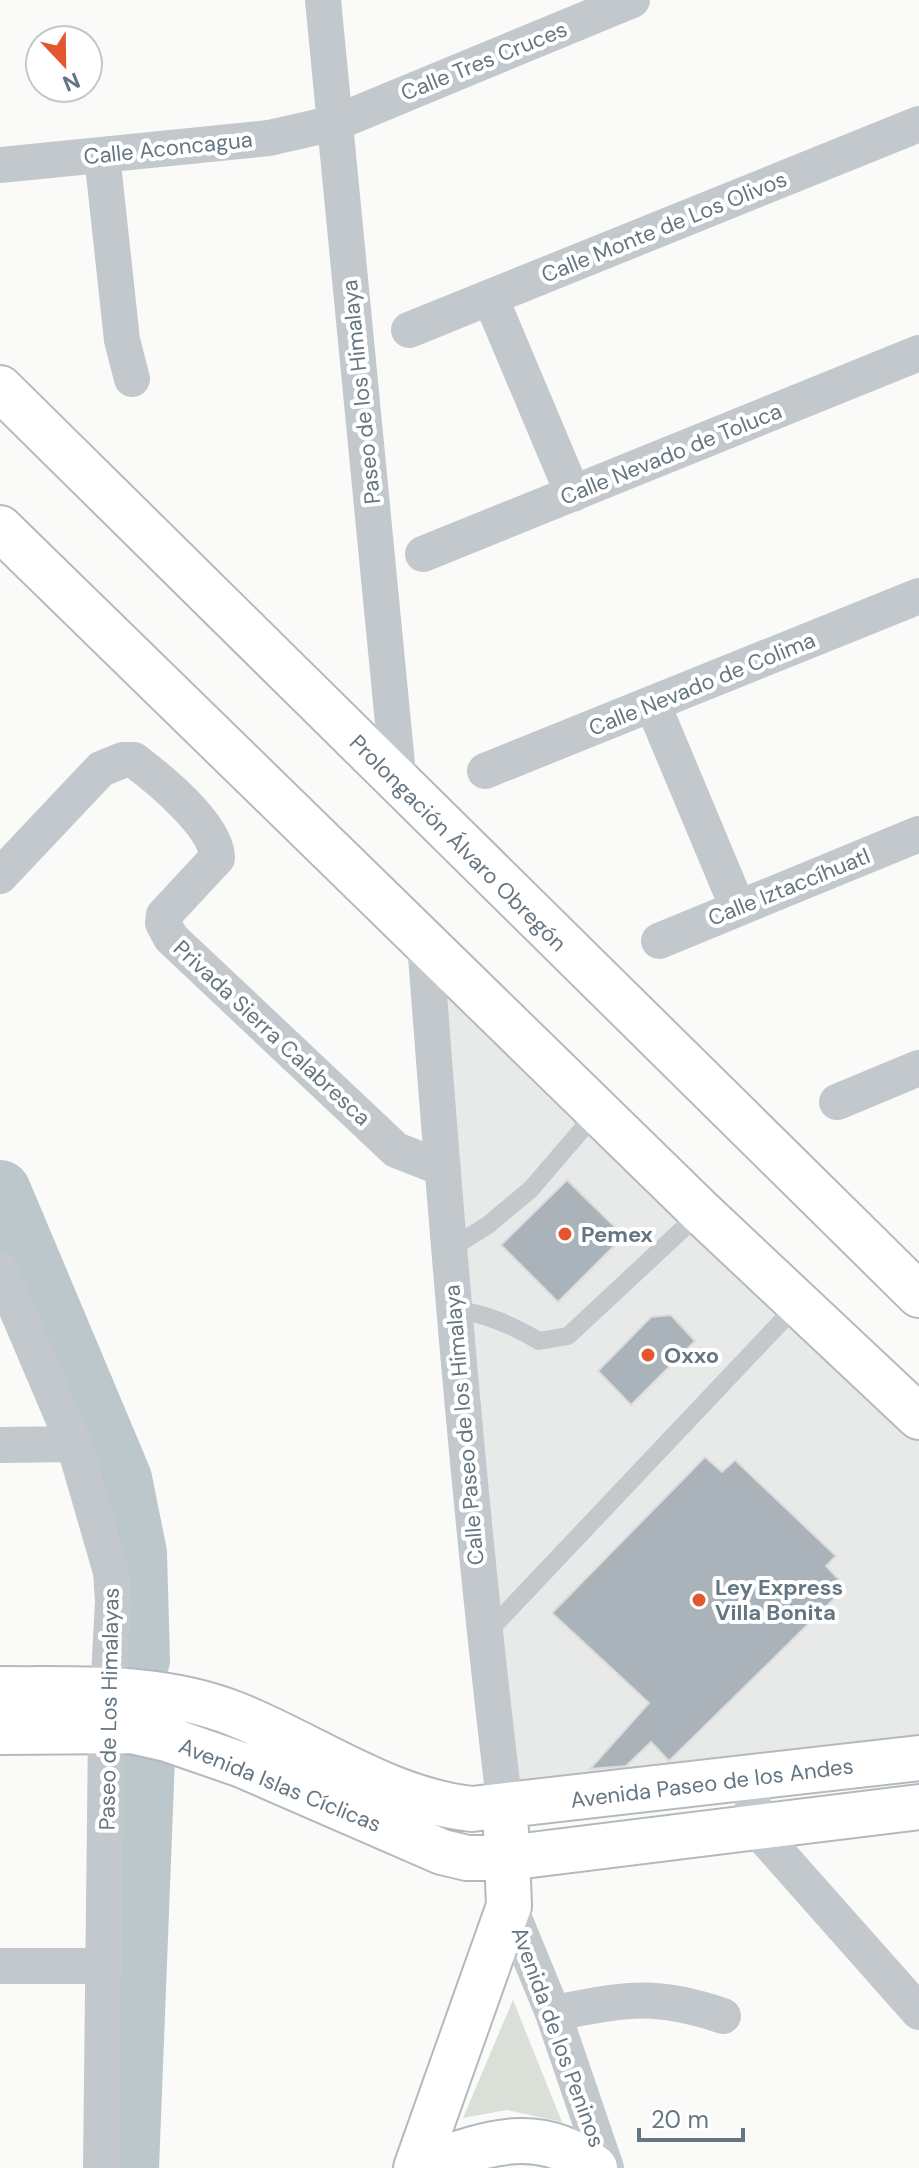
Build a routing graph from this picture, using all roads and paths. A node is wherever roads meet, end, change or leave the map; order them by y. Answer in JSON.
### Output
{"nodes":[{"id":1,"x":323,"y":0,"type":"edge"},
{"id":2,"x":632,"y":0,"type":"edge"},
{"id":3,"x":335,"y":123,"type":"junction"},
{"id":4,"x":919,"y":124,"type":"edge"},
{"id":5,"x":102,"y":155,"type":"junction"},
{"id":6,"x":0,"y":165,"type":"edge"},
{"id":7,"x":490,"y":297,"type":"junction"},
{"id":8,"x":409,"y":330,"type":"dead end"},
{"id":9,"x":919,"y":353,"type":"edge"},
{"id":10,"x":132,"y":379,"type":"dead end"},
{"id":11,"x":8,"y":402,"type":"edge"},
{"id":12,"x":573,"y":494,"type":"junction"},
{"id":13,"x":0,"y":528,"type":"edge"},
{"id":14,"x":423,"y":554,"type":"dead end"},
{"id":15,"x":919,"y":596,"type":"edge"},
{"id":16,"x":653,"y":705,"type":"junction"},
{"id":17,"x":485,"y":771,"type":"dead end"},
{"id":18,"x":399,"y":785,"type":"junction"},
{"id":19,"x":919,"y":834,"type":"edge"},
{"id":20,"x":0,"y":876,"type":"edge"},
{"id":21,"x":738,"y":908,"type":"junction"},
{"id":22,"x":659,"y":941,"type":"dead end"},
{"id":23,"x":425,"y":943,"type":"junction"},
{"id":24,"x":919,"y":1068,"type":"edge"},
{"id":25,"x":837,"y":1102,"type":"dead end"},
{"id":26,"x":599,"y":1110,"type":"junction"},
{"id":27,"x":442,"y":1168,"type":"junction"},
{"id":28,"x":701,"y":1212,"type":"junction"},
{"id":29,"x":448,"y":1250,"type":"junction"},
{"id":30,"x":0,"y":1270,"type":"edge"},
{"id":31,"x":919,"y":1295,"type":"edge"},
{"id":32,"x":799,"y":1303,"type":"junction"},
{"id":33,"x":453,"y":1309,"type":"junction"},
{"id":34,"x":919,"y":1417,"type":"edge"},
{"id":35,"x":74,"y":1444,"type":"junction"},
{"id":36,"x":0,"y":1445,"type":"edge"},
{"id":37,"x":484,"y":1636,"type":"junction"},
{"id":38,"x":0,"y":1689,"type":"edge"},
{"id":39,"x":107,"y":1711,"type":"junction"},
{"id":40,"x":0,"y":1732,"type":"edge"},
{"id":41,"x":919,"y":1758,"type":"edge"},
{"id":42,"x":751,"y":1778,"type":"junction"},
{"id":43,"x":919,"y":1807,"type":"edge"},
{"id":44,"x":505,"y":1808,"type":"junction"},
{"id":45,"x":755,"y":1827,"type":"junction"},
{"id":46,"x":507,"y":1858,"type":"junction"},
{"id":47,"x":509,"y":1906,"type":"junction"},
{"id":48,"x":0,"y":1966,"type":"edge"},
{"id":49,"x":105,"y":1966,"type":"junction"},
{"id":50,"x":919,"y":2012,"type":"edge"},
{"id":51,"x":553,"y":2013,"type":"junction"},
{"id":52,"x":723,"y":2016,"type":"dead end"},
{"id":53,"x":101,"y":2168,"type":"edge"},
{"id":54,"x":417,"y":2168,"type":"edge"},
{"id":55,"x":595,"y":2168,"type":"edge"},
{"id":56,"x":606,"y":2168,"type":"edge"}],
"edges":[{"from":1,"to":3,"type":"street","name":"Paseo de los Himalaya"},
{"from":2,"to":3,"type":"street","name":"Calle Tres Cruces"},
{"from":3,"to":5,"type":"street","name":"Calle Aconcagua"},
{"from":3,"to":18,"type":"street","name":"Paseo de los Himalaya"},
{"from":4,"to":7,"type":"street","name":"Calle Monte de Los Olivos"},
{"from":5,"to":6,"type":"street","name":"Calle Aconcagua"},
{"from":5,"to":10,"type":"street"},
{"from":7,"to":8,"type":"street","name":"Calle Monte de Los Olivos"},
{"from":7,"to":12,"type":"street"},
{"from":9,"to":12,"type":"street","name":"Calle Nevado de Toluca"},
{"from":11,"to":18,"type":"main road","name":"Prolongación Álvaro Obregón"},
{"from":12,"to":14,"type":"street","name":"Calle Nevado de Toluca"},
{"from":13,"to":23,"type":"main road"},
{"from":15,"to":16,"type":"street","name":"Calle Nevado de Colima"},
{"from":16,"to":17,"type":"street","name":"Calle Nevado de Colima"},
{"from":16,"to":21,"type":"street"},
{"from":18,"to":31,"type":"main road","name":"Prolongación Álvaro Obregón"},
{"from":19,"to":21,"type":"street","name":"Calle Iztaccíhuatl"},
{"from":20,"to":27,"type":"street","name":"Privada Sierra Calabresca"},
{"from":21,"to":22,"type":"street","name":"Calle Iztaccíhuatl"},
{"from":23,"to":26,"type":"main road"},
{"from":23,"to":27,"type":"street","name":"Calle Paseo de los Himalaya"},
{"from":24,"to":25,"type":"street"},
{"from":26,"to":28,"type":"main road"},
{"from":26,"to":29,"type":"lane"},
{"from":27,"to":29,"type":"street","name":"Calle Paseo de los Himalaya"},
{"from":28,"to":32,"type":"main road"},
{"from":28,"to":33,"type":"lane"},
{"from":29,"to":33,"type":"street","name":"Calle Paseo de los Himalaya"},
{"from":30,"to":35,"type":"street","name":"Paseo de Los Himalayas"},
{"from":32,"to":34,"type":"main road"},
{"from":32,"to":37,"type":"lane"},
{"from":33,"to":37,"type":"street","name":"Calle Paseo de los Himalaya"},
{"from":35,"to":36,"type":"street"},
{"from":35,"to":39,"type":"street","name":"Paseo de Los Himalayas"},
{"from":37,"to":44,"type":"street","name":"Calle Paseo de los Himalaya"},
{"from":38,"to":39,"type":"main road","name":"Avenida Islas Cíclicas"},
{"from":39,"to":40,"type":"main road","name":"Avenida Islas Cíclicas"},
{"from":39,"to":44,"type":"main road","name":"Avenida Islas Cíclicas"},
{"from":39,"to":46,"type":"main road","name":"Avenida Islas Cíclicas"},
{"from":39,"to":49,"type":"street","name":"Paseo de Los Himalayas"},
{"from":41,"to":42,"type":"main road","name":"Avenida Paseo de los Andes"},
{"from":42,"to":44,"type":"main road","name":"Avenida Paseo de los Andes"},
{"from":42,"to":45,"type":"street"},
{"from":43,"to":45,"type":"main road"},
{"from":44,"to":46,"type":"main road","name":"Calle Paseo de los Himalaya"},
{"from":45,"to":46,"type":"main road"},
{"from":45,"to":50,"type":"street"},
{"from":46,"to":47,"type":"main road","name":"Calle Paseo de los Himalaya"},
{"from":47,"to":51,"type":"street","name":"Avenida de los Peninos"},
{"from":47,"to":54,"type":"main road"},
{"from":48,"to":49,"type":"street"},
{"from":49,"to":53,"type":"street","name":"Paseo de Los Himalayas"},
{"from":51,"to":52,"type":"street"},
{"from":51,"to":56,"type":"street","name":"Avenida de los Peninos"},
{"from":54,"to":55,"type":"main road"}]}
